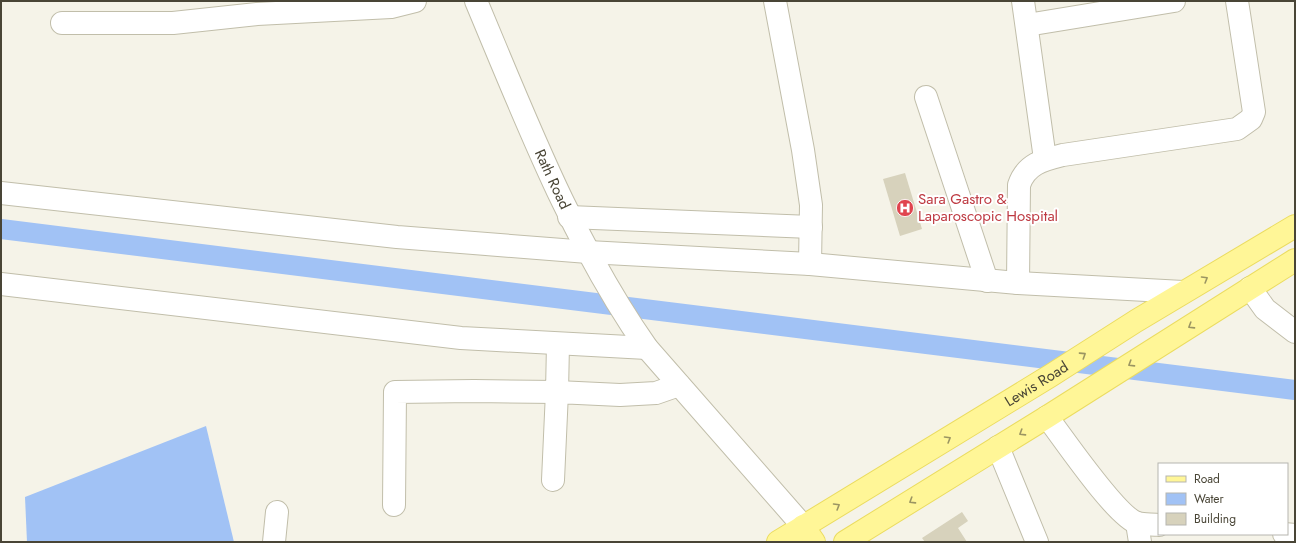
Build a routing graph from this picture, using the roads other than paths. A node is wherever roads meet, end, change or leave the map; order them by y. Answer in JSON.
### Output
{"nodes":[{"id":1,"x":415,"y":1,"type":"edge"},
{"id":2,"x":476,"y":1,"type":"edge"},
{"id":3,"x":775,"y":1,"type":"edge"},
{"id":4,"x":1023,"y":1,"type":"edge"},
{"id":5,"x":1174,"y":1,"type":"edge"},
{"id":6,"x":1237,"y":1,"type":"edge"},
{"id":7,"x":62,"y":23,"type":"dead end"},
{"id":8,"x":1027,"y":25,"type":"junction"},
{"id":9,"x":926,"y":97,"type":"dead end"},
{"id":10,"x":1045,"y":159,"type":"junction"},
{"id":11,"x":1,"y":193,"type":"edge"},
{"id":12,"x":569,"y":217,"type":"junction"},
{"id":13,"x":1295,"y":226,"type":"edge"},
{"id":14,"x":811,"y":227,"type":"junction"},
{"id":15,"x":588,"y":252,"type":"junction"},
{"id":16,"x":1295,"y":260,"type":"edge"},
{"id":17,"x":810,"y":264,"type":"junction"},
{"id":18,"x":987,"y":281,"type":"junction"},
{"id":19,"x":1018,"y":283,"type":"junction"},
{"id":20,"x":1,"y":284,"type":"edge"},
{"id":21,"x":1250,"y":288,"type":"junction"},
{"id":22,"x":1183,"y":292,"type":"junction"},
{"id":23,"x":1295,"y":332,"type":"edge"},
{"id":24,"x":558,"y":344,"type":"junction"},
{"id":25,"x":647,"y":348,"type":"junction"},
{"id":26,"x":679,"y":385,"type":"junction"},
{"id":27,"x":557,"y":392,"type":"junction"},
{"id":28,"x":1047,"y":417,"type":"junction"},
{"id":29,"x":998,"y":447,"type":"junction"},
{"id":30,"x":553,"y":480,"type":"dead end"},
{"id":31,"x":394,"y":505,"type":"dead end"},
{"id":32,"x":277,"y":512,"type":"dead end"},
{"id":33,"x":1158,"y":525,"type":"edge"},
{"id":34,"x":1139,"y":533,"type":"edge"},
{"id":35,"x":808,"y":534,"type":"edge"},
{"id":36,"x":274,"y":542,"type":"edge"},
{"id":37,"x":778,"y":542,"type":"edge"},
{"id":38,"x":845,"y":542,"type":"edge"},
{"id":39,"x":1037,"y":542,"type":"edge"}],
"edges":[{"from":1,"to":7,"type":"street"},
{"from":2,"to":12,"type":"street","name":"Rath Road"},
{"from":3,"to":14,"type":"street"},
{"from":4,"to":8,"type":"street"},
{"from":5,"to":8,"type":"street"},
{"from":6,"to":10,"type":"street"},
{"from":8,"to":10,"type":"street"},
{"from":9,"to":18,"type":"street"},
{"from":10,"to":19,"type":"street"},
{"from":11,"to":15,"type":"street"},
{"from":12,"to":14,"type":"street"},
{"from":12,"to":15,"type":"street","name":"Rath Road"},
{"from":22,"to":13,"type":"main road","name":"Lewis Road","one_way":true},
{"from":14,"to":17,"type":"street"},
{"from":15,"to":17,"type":"street"},
{"from":15,"to":25,"type":"street","name":"Rath Road"},
{"from":16,"to":21,"type":"main road"},
{"from":17,"to":18,"type":"street"},
{"from":18,"to":19,"type":"street"},
{"from":19,"to":22,"type":"street"},
{"from":20,"to":24,"type":"street"},
{"from":21,"to":23,"type":"street"},
{"from":21,"to":28,"type":"main road","one_way":true},
{"from":35,"to":22,"type":"main road","name":"Lewis Road","one_way":true},
{"from":24,"to":25,"type":"street"},
{"from":24,"to":27,"type":"street"},
{"from":25,"to":26,"type":"street","name":"Rath Road"},
{"from":26,"to":27,"type":"street"},
{"from":26,"to":35,"type":"street","name":"Rath Road"},
{"from":27,"to":30,"type":"street"},
{"from":27,"to":31,"type":"street"},
{"from":28,"to":29,"type":"main road","one_way":true},
{"from":28,"to":34,"type":"street"},
{"from":29,"to":38,"type":"main road","one_way":true},
{"from":29,"to":39,"type":"street"},
{"from":32,"to":36,"type":"street"},
{"from":33,"to":34,"type":"street"},
{"from":35,"to":37,"type":"main road","name":"Lewis Road"}]}
